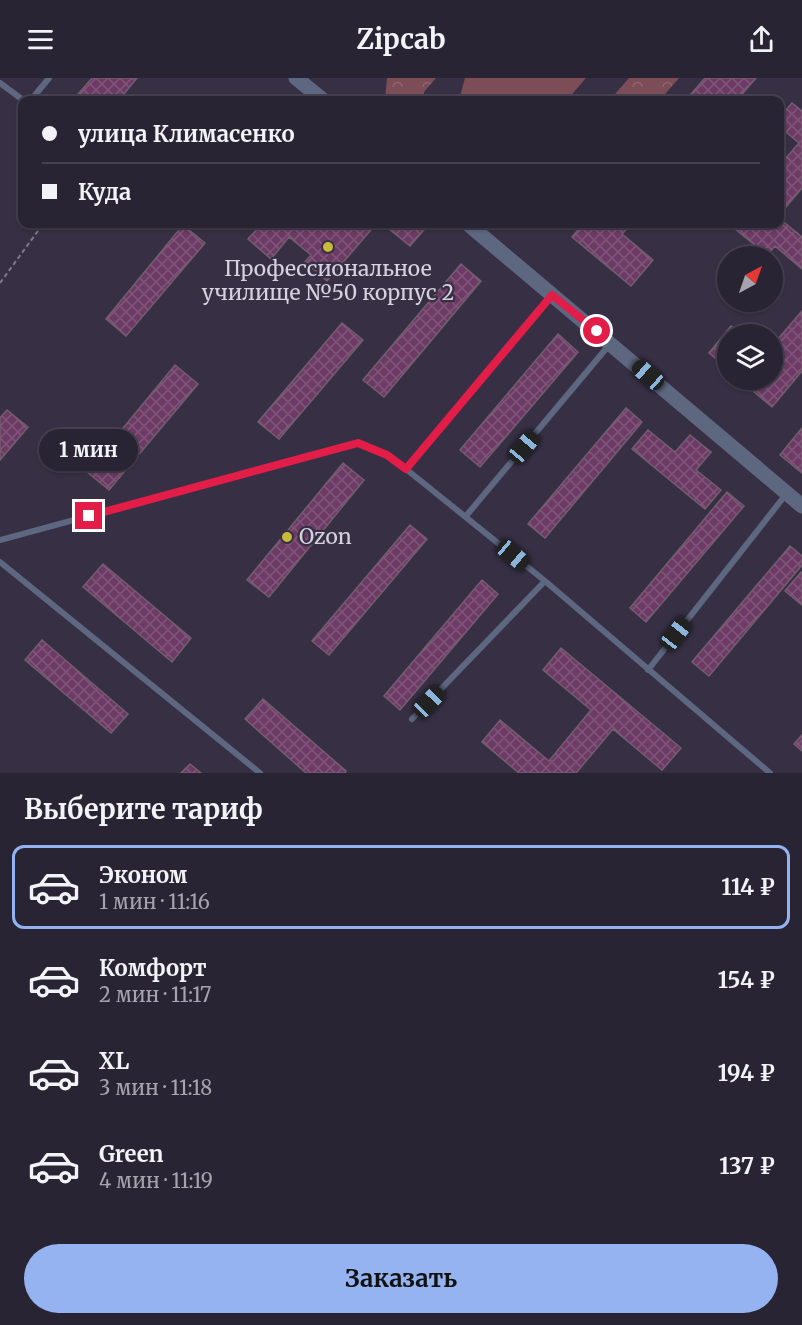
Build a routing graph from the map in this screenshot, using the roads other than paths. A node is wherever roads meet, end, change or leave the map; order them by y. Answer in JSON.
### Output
{"nodes":[{"id":1,"x":49,"y":78,"type":"edge"},
{"id":2,"x":296,"y":78,"type":"edge"},
{"id":3,"x":0,"y":83,"type":"edge"},
{"id":4,"x":18,"y":96,"type":"edge"},
{"id":5,"x":33,"y":96,"type":"edge"},
{"id":6,"x":318,"y":96,"type":"edge"},
{"id":7,"x":473,"y":228,"type":"edge"},
{"id":8,"x":552,"y":295,"type":"junction"},
{"id":9,"x":611,"y":343,"type":"junction"},
{"id":10,"x":406,"y":469,"type":"junction"},
{"id":11,"x":787,"y":493,"type":"junction"},
{"id":12,"x":802,"y":506,"type":"edge"},
{"id":13,"x":466,"y":516,"type":"junction"},
{"id":14,"x":0,"y":540,"type":"edge"},
{"id":15,"x":0,"y":562,"type":"edge"},
{"id":16,"x":544,"y":581,"type":"junction"},
{"id":17,"x":648,"y":670,"type":"junction"},
{"id":18,"x":412,"y":719,"type":"dead end"},
{"id":19,"x":260,"y":773,"type":"edge"},
{"id":20,"x":770,"y":773,"type":"edge"}],
"edges":[{"from":1,"to":5,"type":"lane"},
{"from":2,"to":6,"type":"street"},
{"from":3,"to":4,"type":"lane"},
{"from":7,"to":8,"type":"street"},
{"from":8,"to":9,"type":"street"},
{"from":8,"to":10,"type":"lane"},
{"from":9,"to":11,"type":"street"},
{"from":9,"to":13,"type":"lane"},
{"from":10,"to":13,"type":"lane"},
{"from":10,"to":14,"type":"lane"},
{"from":11,"to":12,"type":"street"},
{"from":11,"to":17,"type":"lane"},
{"from":13,"to":16,"type":"lane"},
{"from":15,"to":19,"type":"lane"},
{"from":16,"to":17,"type":"lane"},
{"from":16,"to":18,"type":"lane"},
{"from":17,"to":20,"type":"lane"}]}
